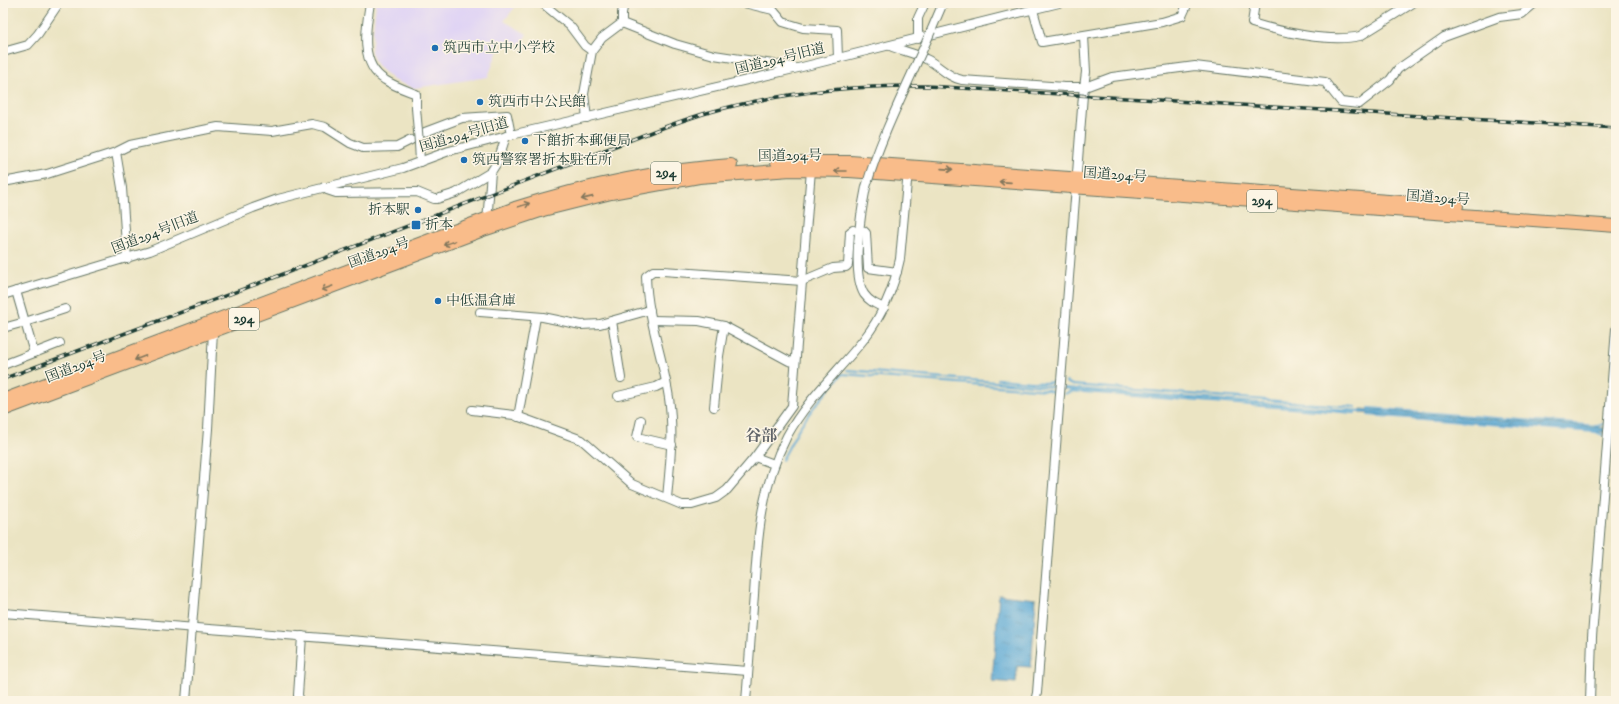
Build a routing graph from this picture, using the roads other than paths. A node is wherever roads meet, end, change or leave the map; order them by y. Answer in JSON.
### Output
{"nodes":[{"id":1,"x":59,"y":3,"type":"edge"},
{"id":2,"x":370,"y":3,"type":"edge"},
{"id":3,"x":542,"y":3,"type":"edge"},
{"id":4,"x":624,"y":3,"type":"edge"},
{"id":5,"x":744,"y":3,"type":"edge"},
{"id":6,"x":925,"y":3,"type":"edge"},
{"id":7,"x":943,"y":3,"type":"edge"},
{"id":8,"x":1059,"y":3,"type":"edge"},
{"id":9,"x":1188,"y":3,"type":"edge"},
{"id":10,"x":1255,"y":3,"type":"edge"},
{"id":11,"x":1413,"y":3,"type":"edge"},
{"id":12,"x":1534,"y":3,"type":"edge"},
{"id":13,"x":1035,"y":7,"type":"edge"},
{"id":14,"x":622,"y":23,"type":"junction"},
{"id":15,"x":1084,"y":36,"type":"junction"},
{"id":16,"x":918,"y":39,"type":"junction"},
{"id":17,"x":890,"y":46,"type":"junction"},
{"id":18,"x":592,"y":51,"type":"junction"},
{"id":19,"x":3,"y":52,"type":"edge"},
{"id":20,"x":838,"y":58,"type":"junction"},
{"id":21,"x":798,"y":68,"type":"junction"},
{"id":22,"x":1085,"y":87,"type":"junction"},
{"id":23,"x":587,"y":118,"type":"junction"},
{"id":24,"x":425,"y":132,"type":"dead end"},
{"id":25,"x":508,"y":135,"type":"junction"},
{"id":26,"x":415,"y":142,"type":"junction"},
{"id":27,"x":116,"y":152,"type":"junction"},
{"id":28,"x":420,"y":162,"type":"junction"},
{"id":29,"x":811,"y":170,"type":"junction"},
{"id":30,"x":908,"y":170,"type":"junction"},
{"id":31,"x":491,"y":172,"type":"junction"},
{"id":32,"x":3,"y":182,"type":"edge"},
{"id":33,"x":1077,"y":183,"type":"junction"},
{"id":34,"x":324,"y":187,"type":"junction"},
{"id":35,"x":1616,"y":218,"type":"edge"},
{"id":36,"x":486,"y":224,"type":"junction"},
{"id":37,"x":1616,"y":226,"type":"edge"},
{"id":38,"x":853,"y":230,"type":"dead end"},
{"id":39,"x":864,"y":231,"type":"dead end"},
{"id":40,"x":127,"y":259,"type":"junction"},
{"id":41,"x":897,"y":272,"type":"junction"},
{"id":42,"x":802,"y":281,"type":"junction"},
{"id":43,"x":16,"y":291,"type":"junction"},
{"id":44,"x":3,"y":294,"type":"edge"},
{"id":45,"x":884,"y":308,"type":"junction"},
{"id":46,"x":64,"y":309,"type":"dead end"},
{"id":47,"x":650,"y":310,"type":"junction"},
{"id":48,"x":480,"y":312,"type":"dead end"},
{"id":49,"x":536,"y":317,"type":"junction"},
{"id":50,"x":652,"y":320,"type":"junction"},
{"id":51,"x":612,"y":321,"type":"junction"},
{"id":52,"x":25,"y":322,"type":"junction"},
{"id":53,"x":724,"y":326,"type":"junction"},
{"id":54,"x":3,"y":328,"type":"edge"},
{"id":55,"x":1616,"y":329,"type":"edge"},
{"id":56,"x":213,"y":331,"type":"junction"},
{"id":57,"x":60,"y":343,"type":"dead end"},
{"id":58,"x":34,"y":353,"type":"junction"},
{"id":59,"x":795,"y":362,"type":"junction"},
{"id":60,"x":3,"y":365,"type":"edge"},
{"id":61,"x":621,"y":378,"type":"dead end"},
{"id":62,"x":666,"y":382,"type":"junction"},
{"id":63,"x":618,"y":396,"type":"dead end"},
{"id":64,"x":3,"y":400,"type":"edge"},
{"id":65,"x":714,"y":407,"type":"dead end"},
{"id":66,"x":3,"y":410,"type":"edge"},
{"id":67,"x":472,"y":410,"type":"dead end"},
{"id":68,"x":518,"y":417,"type":"junction"},
{"id":69,"x":641,"y":420,"type":"dead end"},
{"id":70,"x":672,"y":445,"type":"junction"},
{"id":71,"x":755,"y":457,"type":"junction"},
{"id":72,"x":774,"y":464,"type":"junction"},
{"id":73,"x":667,"y":498,"type":"junction"},
{"id":74,"x":3,"y":613,"type":"edge"},
{"id":75,"x":192,"y":627,"type":"junction"},
{"id":76,"x":302,"y":636,"type":"junction"},
{"id":77,"x":748,"y":671,"type":"junction"},
{"id":78,"x":186,"y":701,"type":"edge"},
{"id":79,"x":300,"y":701,"type":"edge"},
{"id":80,"x":746,"y":701,"type":"edge"},
{"id":81,"x":1035,"y":701,"type":"edge"},
{"id":82,"x":1590,"y":701,"type":"edge"}],
"edges":[{"from":1,"to":19,"type":"street"},
{"from":2,"to":26,"type":"street","bridge":true},
{"from":3,"to":18,"type":"street"},
{"from":4,"to":14,"type":"street"},
{"from":5,"to":20,"type":"street"},
{"from":6,"to":16,"type":"street"},
{"from":7,"to":45,"type":"street","bridge":true},
{"from":8,"to":13,"type":"street","name":"国道294号旧道"},
{"from":9,"to":15,"type":"street"},
{"from":10,"to":11,"type":"street"},
{"from":12,"to":22,"type":"street"},
{"from":13,"to":15,"type":"street"},
{"from":13,"to":16,"type":"street","name":"国道294号旧道"},
{"from":14,"to":18,"type":"street"},
{"from":14,"to":21,"type":"street"},
{"from":15,"to":22,"type":"street"},
{"from":16,"to":17,"type":"street","name":"国道294号旧道"},
{"from":17,"to":20,"type":"street","name":"国道294号旧道"},
{"from":17,"to":22,"type":"street"},
{"from":18,"to":23,"type":"street"},
{"from":20,"to":21,"type":"street","name":"国道294号旧道"},
{"from":21,"to":23,"type":"street","name":"国道294号旧道"},
{"from":22,"to":33,"type":"street"},
{"from":23,"to":25,"type":"street","name":"国道294号旧道"},
{"from":24,"to":25,"type":"street"},
{"from":25,"to":28,"type":"street","name":"国道294号旧道"},
{"from":25,"to":31,"type":"street"},
{"from":26,"to":27,"type":"street"},
{"from":26,"to":28,"type":"street"},
{"from":27,"to":32,"type":"street"},
{"from":27,"to":40,"type":"street"},
{"from":28,"to":34,"type":"street","name":"国道294号旧道"},
{"from":30,"to":29,"type":"highway","name":"国道294号","number":"294","one_way":true},
{"from":29,"to":36,"type":"highway","name":"国道294号","number":"294","one_way":true},
{"from":29,"to":42,"type":"street"},
{"from":30,"to":33,"type":"highway","name":"国道294号","number":"294"},
{"from":36,"to":30,"type":"highway","name":"国道294号","number":"294","one_way":true},
{"from":30,"to":41,"type":"street"},
{"from":31,"to":34,"type":"street"},
{"from":31,"to":36,"type":"street"},
{"from":33,"to":35,"type":"highway","name":"国道294号","number":"294"},
{"from":33,"to":37,"type":"highway","name":"国道294号","number":"294"},
{"from":33,"to":81,"type":"street"},
{"from":34,"to":40,"type":"street","name":"国道294号旧道"},
{"from":36,"to":56,"type":"highway","name":"国道294号","number":"294","one_way":true},
{"from":36,"to":64,"type":"highway","name":"国道294号","number":"294"},
{"from":38,"to":42,"type":"street"},
{"from":39,"to":41,"type":"street"},
{"from":40,"to":43,"type":"street","name":"国道294号旧道"},
{"from":41,"to":45,"type":"street"},
{"from":42,"to":47,"type":"street"},
{"from":42,"to":59,"type":"street"},
{"from":43,"to":44,"type":"street","name":"国道294号旧道"},
{"from":43,"to":52,"type":"street"},
{"from":45,"to":72,"type":"street"},
{"from":46,"to":52,"type":"street"},
{"from":47,"to":50,"type":"street"},
{"from":47,"to":51,"type":"street"},
{"from":48,"to":49,"type":"street"},
{"from":49,"to":51,"type":"street"},
{"from":49,"to":68,"type":"street"},
{"from":50,"to":53,"type":"street"},
{"from":50,"to":62,"type":"street"},
{"from":51,"to":61,"type":"street"},
{"from":52,"to":54,"type":"street"},
{"from":52,"to":58,"type":"street"},
{"from":53,"to":59,"type":"street"},
{"from":53,"to":65,"type":"street"},
{"from":55,"to":82,"type":"street"},
{"from":56,"to":66,"type":"highway","name":"国道294号","number":"294","one_way":true},
{"from":56,"to":75,"type":"street"},
{"from":57,"to":58,"type":"street"},
{"from":58,"to":60,"type":"street"},
{"from":59,"to":71,"type":"street"},
{"from":62,"to":63,"type":"street"},
{"from":62,"to":70,"type":"street"},
{"from":67,"to":68,"type":"street"},
{"from":68,"to":73,"type":"street"},
{"from":69,"to":70,"type":"street"},
{"from":70,"to":73,"type":"street"},
{"from":71,"to":72,"type":"street"},
{"from":71,"to":73,"type":"street"},
{"from":72,"to":77,"type":"street"},
{"from":74,"to":75,"type":"street"},
{"from":75,"to":76,"type":"street"},
{"from":75,"to":78,"type":"street"},
{"from":76,"to":77,"type":"street"},
{"from":76,"to":79,"type":"street"},
{"from":77,"to":80,"type":"street"}]}
